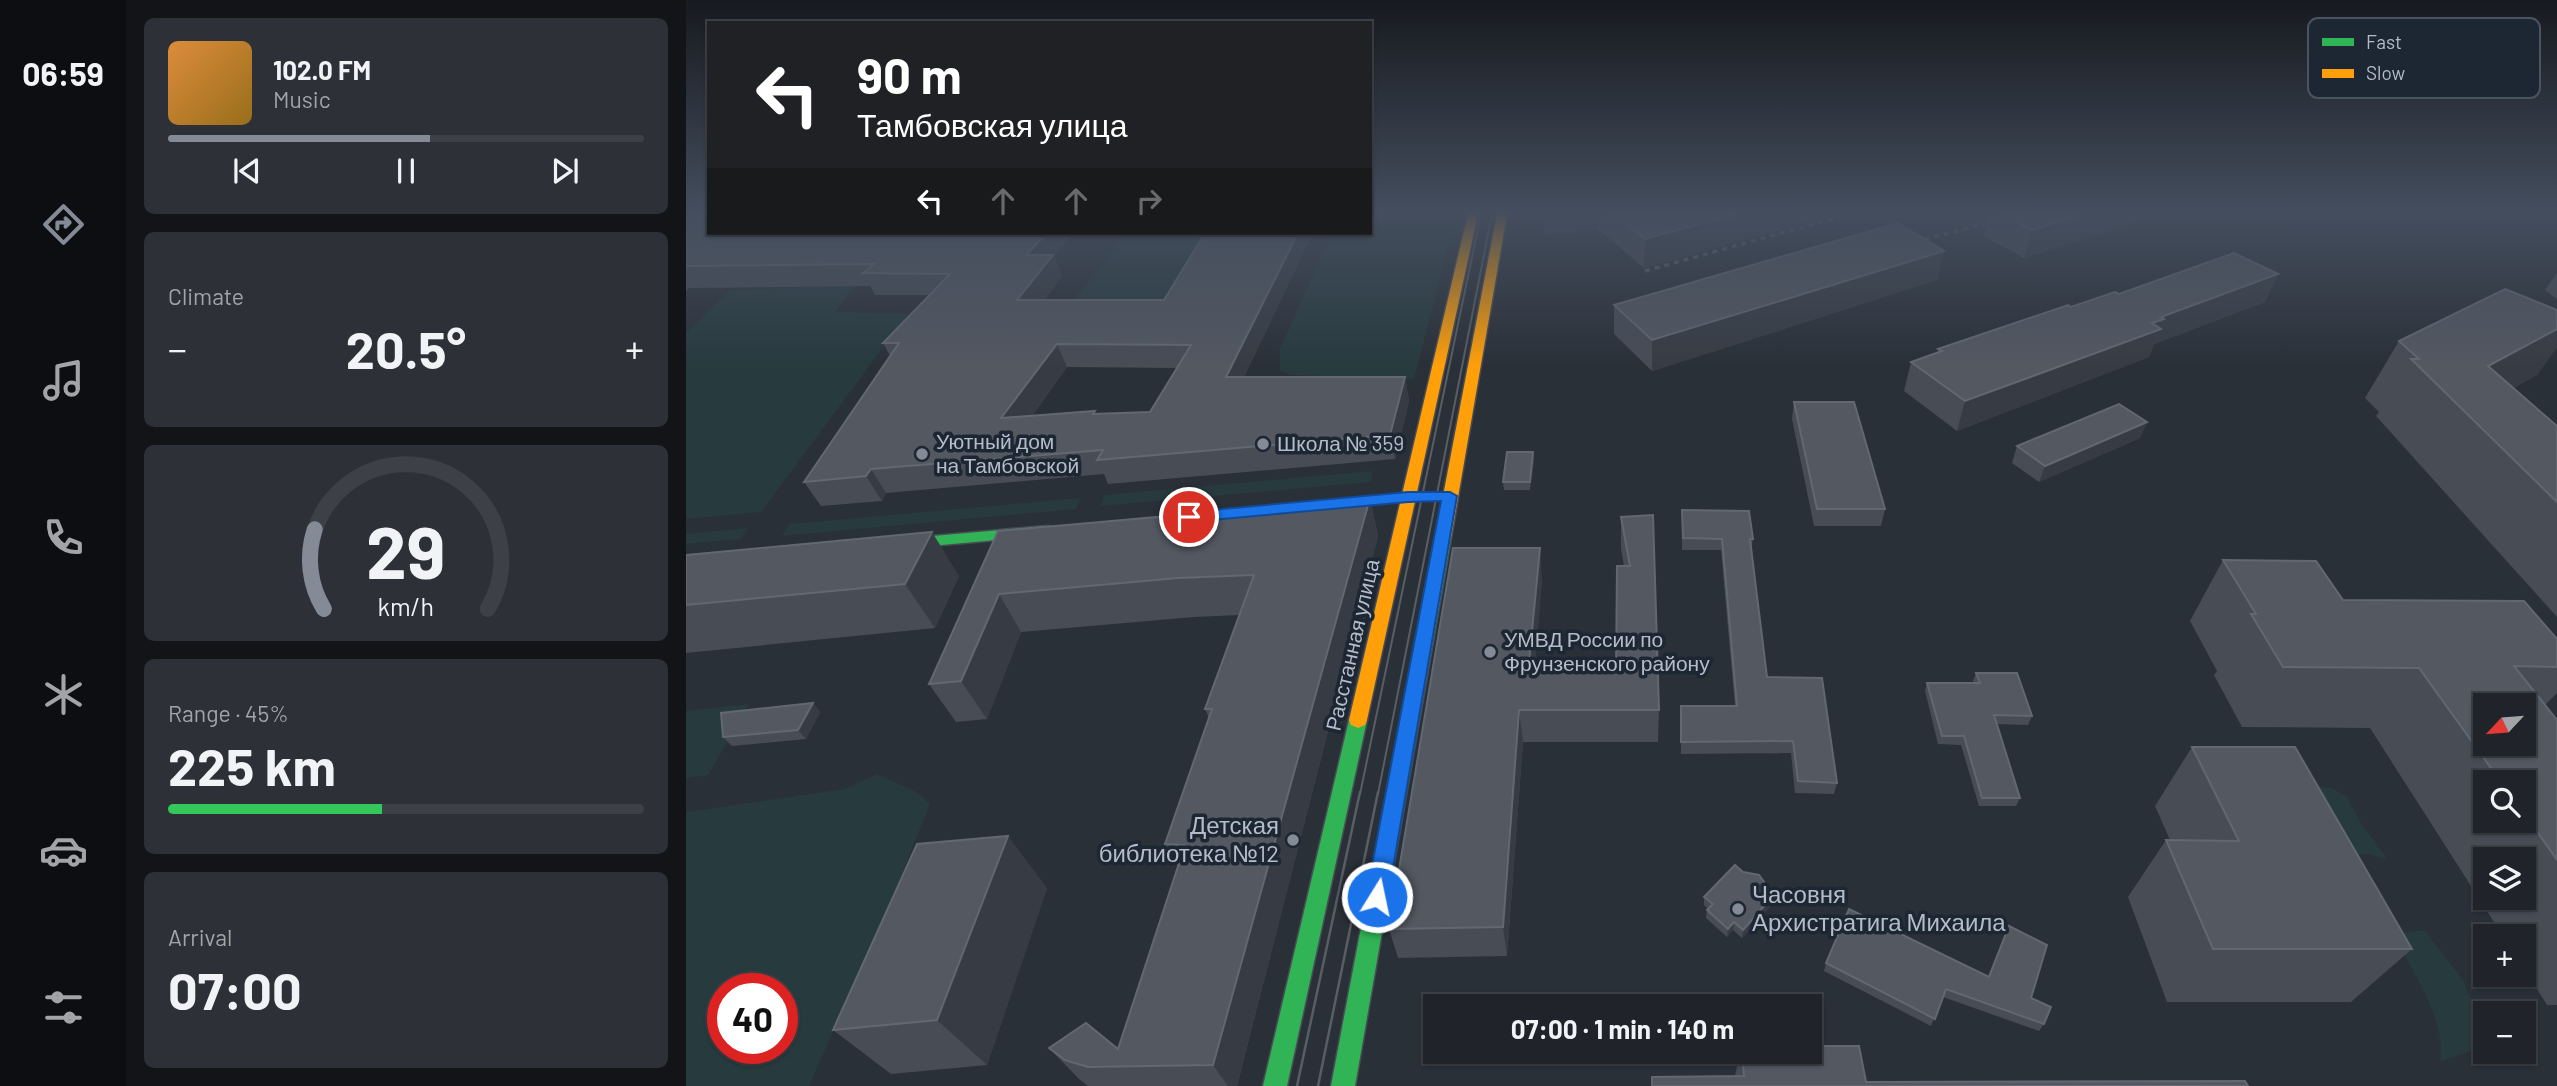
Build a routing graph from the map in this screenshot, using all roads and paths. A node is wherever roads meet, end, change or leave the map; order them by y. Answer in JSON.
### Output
{"nodes":[{"id":1,"x":1465,"y":265,"type":"edge"},
{"id":2,"x":1489,"y":265,"type":"edge"},
{"id":3,"x":1430,"y":497,"type":"junction"},
{"id":4,"x":1387,"y":499,"type":"dead end"},
{"id":5,"x":1062,"y":529,"type":"edge"},
{"id":6,"x":877,"y":546,"type":"edge"},
{"id":7,"x":1275,"y":1086,"type":"edge"},
{"id":8,"x":1343,"y":1086,"type":"edge"}],
"edges":[{"from":1,"to":3,"type":"street","name":"Расстанная улица"},
{"from":2,"to":3,"type":"street","name":"Расстанная улица"},
{"from":3,"to":4,"type":"street"},
{"from":3,"to":7,"type":"street","name":"Расстанная улица"},
{"from":3,"to":8,"type":"street","name":"Расстанная улица"},
{"from":5,"to":6,"type":"street"}]}
